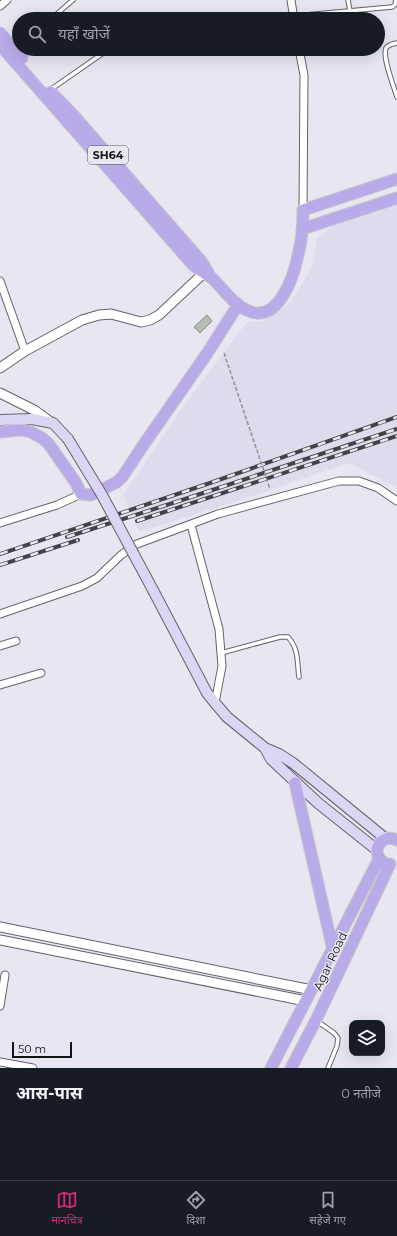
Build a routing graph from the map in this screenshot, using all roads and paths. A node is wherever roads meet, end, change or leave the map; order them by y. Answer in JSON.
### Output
{"nodes":[{"id":1,"x":7,"y":0,"type":"edge"},
{"id":2,"x":73,"y":0,"type":"edge"},
{"id":3,"x":291,"y":0,"type":"edge"},
{"id":4,"x":348,"y":0,"type":"edge"},
{"id":5,"x":396,"y":0,"type":"edge"},
{"id":6,"x":0,"y":6,"type":"edge"},
{"id":7,"x":350,"y":11,"type":"junction"},
{"id":8,"x":59,"y":12,"type":"edge"},
{"id":9,"x":293,"y":12,"type":"edge"},
{"id":10,"x":342,"y":12,"type":"edge"},
{"id":11,"x":0,"y":33,"type":"edge"},
{"id":12,"x":397,"y":43,"type":"edge"},
{"id":13,"x":12,"y":44,"type":"edge"},
{"id":14,"x":0,"y":45,"type":"edge"},
{"id":15,"x":23,"y":56,"type":"edge"},
{"id":16,"x":100,"y":56,"type":"edge"},
{"id":17,"x":300,"y":56,"type":"edge"},
{"id":18,"x":49,"y":90,"type":"junction"},
{"id":19,"x":397,"y":97,"type":"edge"},
{"id":20,"x":397,"y":180,"type":"edge"},
{"id":21,"x":397,"y":198,"type":"edge"},
{"id":22,"x":303,"y":210,"type":"junction"},
{"id":23,"x":302,"y":229,"type":"junction"},
{"id":24,"x":208,"y":274,"type":"junction"},
{"id":25,"x":0,"y":281,"type":"edge"},
{"id":26,"x":238,"y":305,"type":"junction"},
{"id":27,"x":25,"y":351,"type":"junction"},
{"id":28,"x":224,"y":353,"type":"dead end"},
{"id":29,"x":0,"y":368,"type":"edge"},
{"id":30,"x":0,"y":393,"type":"edge"},
{"id":31,"x":0,"y":420,"type":"edge"},
{"id":32,"x":53,"y":423,"type":"junction"},
{"id":33,"x":0,"y":432,"type":"edge"},
{"id":34,"x":270,"y":489,"type":"dead end"},
{"id":35,"x":81,"y":494,"type":"junction"},
{"id":36,"x":397,"y":501,"type":"edge"},
{"id":37,"x":0,"y":523,"type":"edge"},
{"id":38,"x":191,"y":525,"type":"junction"},
{"id":39,"x":0,"y":614,"type":"edge"},
{"id":40,"x":16,"y":641,"type":"dead end"},
{"id":41,"x":0,"y":646,"type":"edge"},
{"id":42,"x":221,"y":653,"type":"junction"},
{"id":43,"x":41,"y":672,"type":"dead end"},
{"id":44,"x":299,"y":677,"type":"dead end"},
{"id":45,"x":0,"y":684,"type":"edge"},
{"id":46,"x":215,"y":703,"type":"junction"},
{"id":47,"x":265,"y":748,"type":"junction"},
{"id":48,"x":295,"y":783,"type":"junction"},
{"id":49,"x":393,"y":837,"type":"edge"},
{"id":50,"x":378,"y":854,"type":"junction"},
{"id":51,"x":393,"y":864,"type":"edge"},
{"id":52,"x":0,"y":927,"type":"edge"},
{"id":53,"x":28,"y":933,"type":"junction"},
{"id":54,"x":0,"y":940,"type":"edge"},
{"id":55,"x":27,"y":945,"type":"junction"},
{"id":56,"x":333,"y":950,"type":"junction"},
{"id":57,"x":135,"y":954,"type":"junction"},
{"id":58,"x":133,"y":966,"type":"junction"},
{"id":59,"x":5,"y":975,"type":"dead end"},
{"id":60,"x":312,"y":990,"type":"junction"},
{"id":61,"x":306,"y":1001,"type":"junction"},
{"id":62,"x":0,"y":1006,"type":"edge"},
{"id":63,"x":316,"y":1020,"type":"junction"},
{"id":64,"x":0,"y":1062,"type":"edge"},
{"id":65,"x":33,"y":1068,"type":"edge"},
{"id":66,"x":271,"y":1068,"type":"edge"},
{"id":67,"x":291,"y":1068,"type":"edge"},
{"id":68,"x":328,"y":1068,"type":"edge"}],
"edges":[{"from":1,"to":6,"type":"street"},
{"from":2,"to":8,"type":"lane"},
{"from":3,"to":9,"type":"street"},
{"from":4,"to":7,"type":"lane"},
{"from":5,"to":7,"type":"lane"},
{"from":7,"to":10,"type":"lane"},
{"from":11,"to":13,"type":"main road","number":"SH64"},
{"from":12,"to":19,"type":"lane"},
{"from":14,"to":24,"type":"main road","number":"SH64"},
{"from":15,"to":18,"type":"main road","number":"SH64"},
{"from":16,"to":18,"type":"lane"},
{"from":17,"to":22,"type":"street"},
{"from":18,"to":24,"type":"main road","number":"SH64"},
{"from":20,"to":22,"type":"main road"},
{"from":21,"to":23,"type":"main road"},
{"from":22,"to":23,"type":"main road","number":"SH64"},
{"from":23,"to":26,"type":"main road","number":"SH64"},
{"from":24,"to":26,"type":"main road","number":"SH64"},
{"from":24,"to":27,"type":"street"},
{"from":25,"to":27,"type":"street"},
{"from":26,"to":35,"type":"main road"},
{"from":27,"to":29,"type":"street"},
{"from":28,"to":34,"type":"path","bridge":true},
{"from":30,"to":32,"type":"street"},
{"from":31,"to":32,"type":"main road"},
{"from":32,"to":46,"type":"main road","bridge":true},
{"from":33,"to":35,"type":"main road"},
{"from":35,"to":37,"type":"street"},
{"from":36,"to":38,"type":"street"},
{"from":38,"to":39,"type":"street"},
{"from":38,"to":42,"type":"street"},
{"from":40,"to":41,"type":"street"},
{"from":42,"to":44,"type":"lane"},
{"from":42,"to":46,"type":"street"},
{"from":43,"to":45,"type":"street"},
{"from":46,"to":47,"type":"main road"},
{"from":47,"to":48,"type":"main road"},
{"from":47,"to":49,"type":"main road"},
{"from":48,"to":50,"type":"main road"},
{"from":48,"to":56,"type":"main road"},
{"from":49,"to":50,"type":"main road"},
{"from":50,"to":51,"type":"main road","name":"Agar Road"},
{"from":50,"to":56,"type":"main road"},
{"from":51,"to":63,"type":"main road","name":"Agar Road"},
{"from":52,"to":53,"type":"street"},
{"from":53,"to":55,"type":"street"},
{"from":53,"to":57,"type":"street"},
{"from":54,"to":55,"type":"street"},
{"from":55,"to":58,"type":"street"},
{"from":56,"to":60,"type":"main road"},
{"from":57,"to":58,"type":"street"},
{"from":57,"to":60,"type":"street"},
{"from":58,"to":61,"type":"street"},
{"from":59,"to":62,"type":"street"},
{"from":60,"to":61,"type":"main road"},
{"from":61,"to":66,"type":"main road"},
{"from":63,"to":67,"type":"main road","name":"Agar Road"},
{"from":63,"to":68,"type":"lane"},
{"from":64,"to":65,"type":"street"}]}
